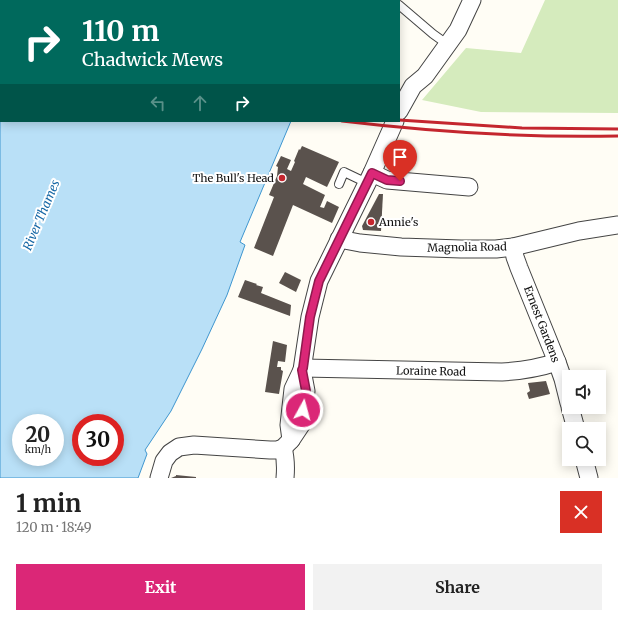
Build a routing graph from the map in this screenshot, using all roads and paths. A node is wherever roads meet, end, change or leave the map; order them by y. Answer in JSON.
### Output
{"nodes":[{"id":1,"x":472,"y":0,"type":"edge"},
{"id":2,"x":400,"y":6,"type":"edge"},
{"id":3,"x":447,"y":44,"type":"junction"},
{"id":4,"x":400,"y":109,"type":"edge"},
{"id":5,"x":394,"y":122,"type":"edge"},
{"id":6,"x":370,"y":178,"type":"junction"},
{"id":7,"x":338,"y":184,"type":"dead end"},
{"id":8,"x":469,"y":187,"type":"dead end"},
{"id":9,"x":618,"y":225,"type":"edge"},
{"id":10,"x":339,"y":239,"type":"junction"},
{"id":11,"x":513,"y":246,"type":"junction"},
{"id":12,"x":557,"y":362,"type":"junction"},
{"id":13,"x":303,"y":369,"type":"junction"},
{"id":14,"x":562,"y":376,"type":"edge"},
{"id":15,"x":287,"y":444,"type":"junction"},
{"id":16,"x":586,"y":466,"type":"edge"},
{"id":17,"x":159,"y":478,"type":"edge"},
{"id":18,"x":285,"y":478,"type":"edge"},
{"id":19,"x":589,"y":478,"type":"edge"}],
"edges":[{"from":1,"to":3,"type":"street"},
{"from":2,"to":3,"type":"lane"},
{"from":3,"to":4,"type":"street"},
{"from":5,"to":6,"type":"street"},
{"from":6,"to":7,"type":"lane"},
{"from":6,"to":8,"type":"street"},
{"from":6,"to":10,"type":"street"},
{"from":9,"to":11,"type":"street","name":"Magnolia Road"},
{"from":10,"to":11,"type":"street","name":"Magnolia Road"},
{"from":10,"to":13,"type":"street"},
{"from":11,"to":12,"type":"street","name":"Ernest Gardens"},
{"from":12,"to":13,"type":"street","name":"Loraine Road"},
{"from":12,"to":14,"type":"street","name":"Ernest Gardens"},
{"from":13,"to":15,"type":"street"},
{"from":15,"to":17,"type":"street"},
{"from":15,"to":18,"type":"street"},
{"from":16,"to":19,"type":"street"}]}
